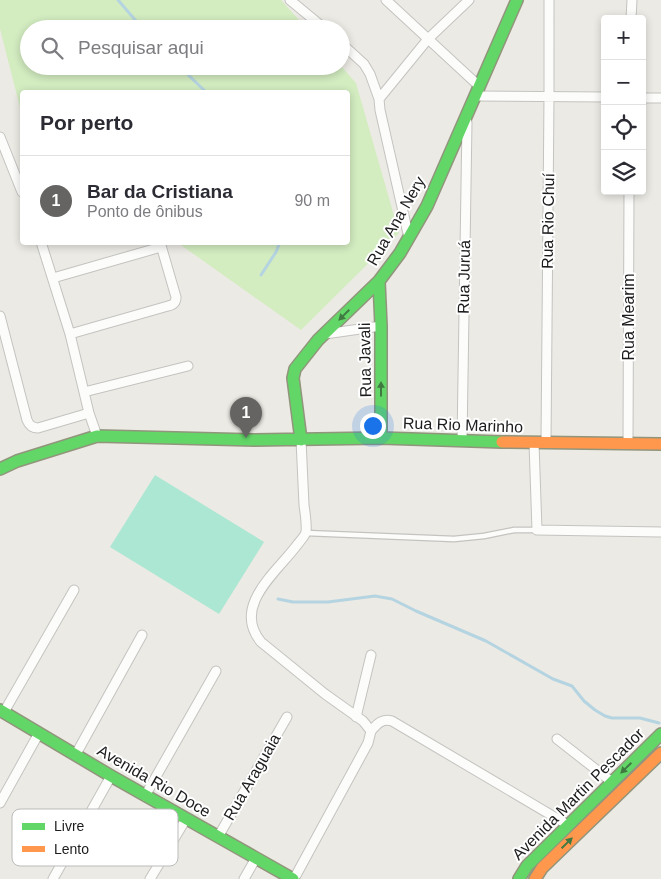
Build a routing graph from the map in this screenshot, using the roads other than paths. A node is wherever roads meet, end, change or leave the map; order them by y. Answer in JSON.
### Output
{"nodes":[{"id":1,"x":290,"y":0,"type":"edge"},
{"id":2,"x":387,"y":0,"type":"edge"},
{"id":3,"x":469,"y":0,"type":"edge"},
{"id":4,"x":516,"y":0,"type":"edge"},
{"id":5,"x":549,"y":0,"type":"edge"},
{"id":6,"x":632,"y":0,"type":"edge"},
{"id":7,"x":632,"y":15,"type":"edge"},
{"id":8,"x":314,"y":20,"type":"edge"},
{"id":9,"x":428,"y":39,"type":"junction"},
{"id":10,"x":350,"y":51,"type":"edge"},
{"id":11,"x":478,"y":91,"type":"junction"},
{"id":12,"x":549,"y":96,"type":"junction"},
{"id":13,"x":601,"y":97,"type":"edge"},
{"id":14,"x":646,"y":98,"type":"edge"},
{"id":15,"x":661,"y":98,"type":"edge"},
{"id":16,"x":379,"y":99,"type":"junction"},
{"id":17,"x":467,"y":114,"type":"junction"},
{"id":18,"x":0,"y":138,"type":"edge"},
{"id":19,"x":20,"y":187,"type":"edge"},
{"id":20,"x":629,"y":195,"type":"edge"},
{"id":21,"x":409,"y":238,"type":"junction"},
{"id":22,"x":42,"y":245,"type":"edge"},
{"id":23,"x":160,"y":245,"type":"edge"},
{"id":24,"x":53,"y":278,"type":"junction"},
{"id":25,"x":379,"y":281,"type":"junction"},
{"id":26,"x":0,"y":316,"type":"edge"},
{"id":27,"x":381,"y":326,"type":"junction"},
{"id":28,"x":70,"y":334,"type":"junction"},
{"id":29,"x":325,"y":334,"type":"junction"},
{"id":30,"x":188,"y":366,"type":"dead end"},
{"id":31,"x":84,"y":392,"type":"junction"},
{"id":32,"x":89,"y":413,"type":"junction"},
{"id":33,"x":97,"y":436,"type":"junction"},
{"id":34,"x":381,"y":438,"type":"junction"},
{"id":35,"x":301,"y":440,"type":"junction"},
{"id":36,"x":462,"y":441,"type":"junction"},
{"id":37,"x":540,"y":443,"type":"junction"},
{"id":38,"x":628,"y":443,"type":"junction"},
{"id":39,"x":661,"y":444,"type":"edge"},
{"id":40,"x":0,"y":469,"type":"edge"},
{"id":41,"x":537,"y":530,"type":"junction"},
{"id":42,"x":661,"y":532,"type":"edge"},
{"id":43,"x":306,"y":533,"type":"junction"},
{"id":44,"x":74,"y":590,"type":"dead end"},
{"id":45,"x":142,"y":635,"type":"dead end"},
{"id":46,"x":371,"y":655,"type":"dead end"},
{"id":47,"x":216,"y":671,"type":"dead end"},
{"id":48,"x":2,"y":711,"type":"edge"},
{"id":49,"x":356,"y":716,"type":"junction"},
{"id":50,"x":287,"y":718,"type":"dead end"},
{"id":51,"x":370,"y":731,"type":"junction"},
{"id":52,"x":39,"y":733,"type":"junction"},
{"id":53,"x":661,"y":734,"type":"edge"},
{"id":54,"x":557,"y":739,"type":"dead end"},
{"id":55,"x":661,"y":753,"type":"edge"},
{"id":56,"x":76,"y":754,"type":"junction"},
{"id":57,"x":111,"y":776,"type":"junction"},
{"id":58,"x":612,"y":782,"type":"junction"},
{"id":59,"x":146,"y":796,"type":"junction"},
{"id":60,"x":0,"y":803,"type":"edge"},
{"id":61,"x":92,"y":809,"type":"edge"},
{"id":62,"x":169,"y":809,"type":"edge"},
{"id":63,"x":178,"y":814,"type":"edge"},
{"id":64,"x":186,"y":819,"type":"junction"},
{"id":65,"x":568,"y":825,"type":"junction"},
{"id":66,"x":178,"y":832,"type":"edge"},
{"id":67,"x":218,"y":837,"type":"junction"},
{"id":68,"x":256,"y":858,"type":"junction"},
{"id":69,"x":60,"y":866,"type":"edge"},
{"id":70,"x":158,"y":866,"type":"edge"},
{"id":71,"x":53,"y":879,"type":"edge"},
{"id":72,"x":150,"y":879,"type":"edge"},
{"id":73,"x":244,"y":879,"type":"edge"},
{"id":74,"x":293,"y":879,"type":"edge"},
{"id":75,"x":519,"y":879,"type":"edge"},
{"id":76,"x":535,"y":879,"type":"edge"}],
"edges":[{"from":1,"to":8,"type":"street"},
{"from":2,"to":9,"type":"street"},
{"from":3,"to":9,"type":"street"},
{"from":4,"to":11,"type":"street","name":"Rua Ana Nery"},
{"from":5,"to":12,"type":"street","name":"Rua Rio Chuí"},
{"from":6,"to":7,"type":"street"},
{"from":9,"to":11,"type":"street"},
{"from":9,"to":16,"type":"street"},
{"from":10,"to":16,"type":"street"},
{"from":11,"to":12,"type":"street"},
{"from":11,"to":17,"type":"street","name":"Rua Ana Nery"},
{"from":12,"to":13,"type":"street"},
{"from":12,"to":37,"type":"street","name":"Rua Rio Chuí"},
{"from":14,"to":15,"type":"street"},
{"from":16,"to":21,"type":"street"},
{"from":17,"to":21,"type":"street","name":"Rua Ana Nery"},
{"from":17,"to":36,"type":"street","name":"Rua Juruá"},
{"from":18,"to":19,"type":"street"},
{"from":20,"to":38,"type":"street","name":"Rua Mearim"},
{"from":21,"to":25,"type":"street","name":"Rua Ana Nery"},
{"from":22,"to":24,"type":"street"},
{"from":23,"to":24,"type":"street"},
{"from":23,"to":28,"type":"street"},
{"from":24,"to":28,"type":"street"},
{"from":25,"to":27,"type":"street","name":"Rua Javali"},
{"from":25,"to":29,"type":"street","name":"Rua Ana Nery","one_way":true},
{"from":26,"to":32,"type":"street"},
{"from":27,"to":29,"type":"street"},
{"from":34,"to":27,"type":"street","name":"Rua Javali","one_way":true},
{"from":28,"to":31,"type":"street"},
{"from":29,"to":35,"type":"street","name":"Rua Ana Nery"},
{"from":30,"to":31,"type":"street"},
{"from":31,"to":32,"type":"street"},
{"from":32,"to":33,"type":"street"},
{"from":33,"to":35,"type":"street","name":"Rua Rio Marinho"},
{"from":33,"to":40,"type":"street","name":"Rua Rio Marinho"},
{"from":34,"to":35,"type":"street","name":"Rua Rio Marinho"},
{"from":34,"to":36,"type":"street","name":"Rua Rio Marinho"},
{"from":35,"to":43,"type":"street"},
{"from":36,"to":37,"type":"street","name":"Rua Rio Marinho"},
{"from":37,"to":38,"type":"street","name":"Rua Rio Marinho"},
{"from":37,"to":41,"type":"street","name":"Rua Rio Chuí"},
{"from":38,"to":39,"type":"street","name":"Rua Rio Marinho"},
{"from":41,"to":42,"type":"street"},
{"from":41,"to":43,"type":"lane"},
{"from":43,"to":49,"type":"street"},
{"from":44,"to":48,"type":"street"},
{"from":45,"to":56,"type":"street"},
{"from":46,"to":49,"type":"street"},
{"from":47,"to":59,"type":"street"},
{"from":48,"to":52,"type":"street","name":"Avenida Rio Doce"},
{"from":49,"to":51,"type":"street"},
{"from":50,"to":67,"type":"street","name":"Rua Araguaia"},
{"from":51,"to":65,"type":"street"},
{"from":51,"to":74,"type":"street"},
{"from":52,"to":56,"type":"street","name":"Avenida Rio Doce"},
{"from":52,"to":60,"type":"street"},
{"from":53,"to":58,"type":"street","name":"Avenida Martin Pescador","one_way":true},
{"from":54,"to":58,"type":"street"},
{"from":76,"to":55,"type":"street","name":"Avenida Martin Pescador","one_way":true},
{"from":56,"to":57,"type":"street","name":"Avenida Rio Doce"},
{"from":57,"to":59,"type":"street","name":"Avenida Rio Doce"},
{"from":57,"to":61,"type":"street"},
{"from":58,"to":65,"type":"street","name":"Avenida Martin Pescador"},
{"from":59,"to":62,"type":"street","name":"Avenida Rio Doce"},
{"from":63,"to":64,"type":"street","name":"Avenida Rio Doce"},
{"from":64,"to":66,"type":"street"},
{"from":64,"to":67,"type":"street","name":"Avenida Rio Doce"},
{"from":65,"to":75,"type":"street","name":"Avenida Martin Pescador"},
{"from":67,"to":68,"type":"street","name":"Avenida Rio Doce"},
{"from":68,"to":73,"type":"street"},
{"from":68,"to":74,"type":"street","name":"Avenida Rio Doce"},
{"from":69,"to":71,"type":"street"},
{"from":70,"to":72,"type":"street"}]}
